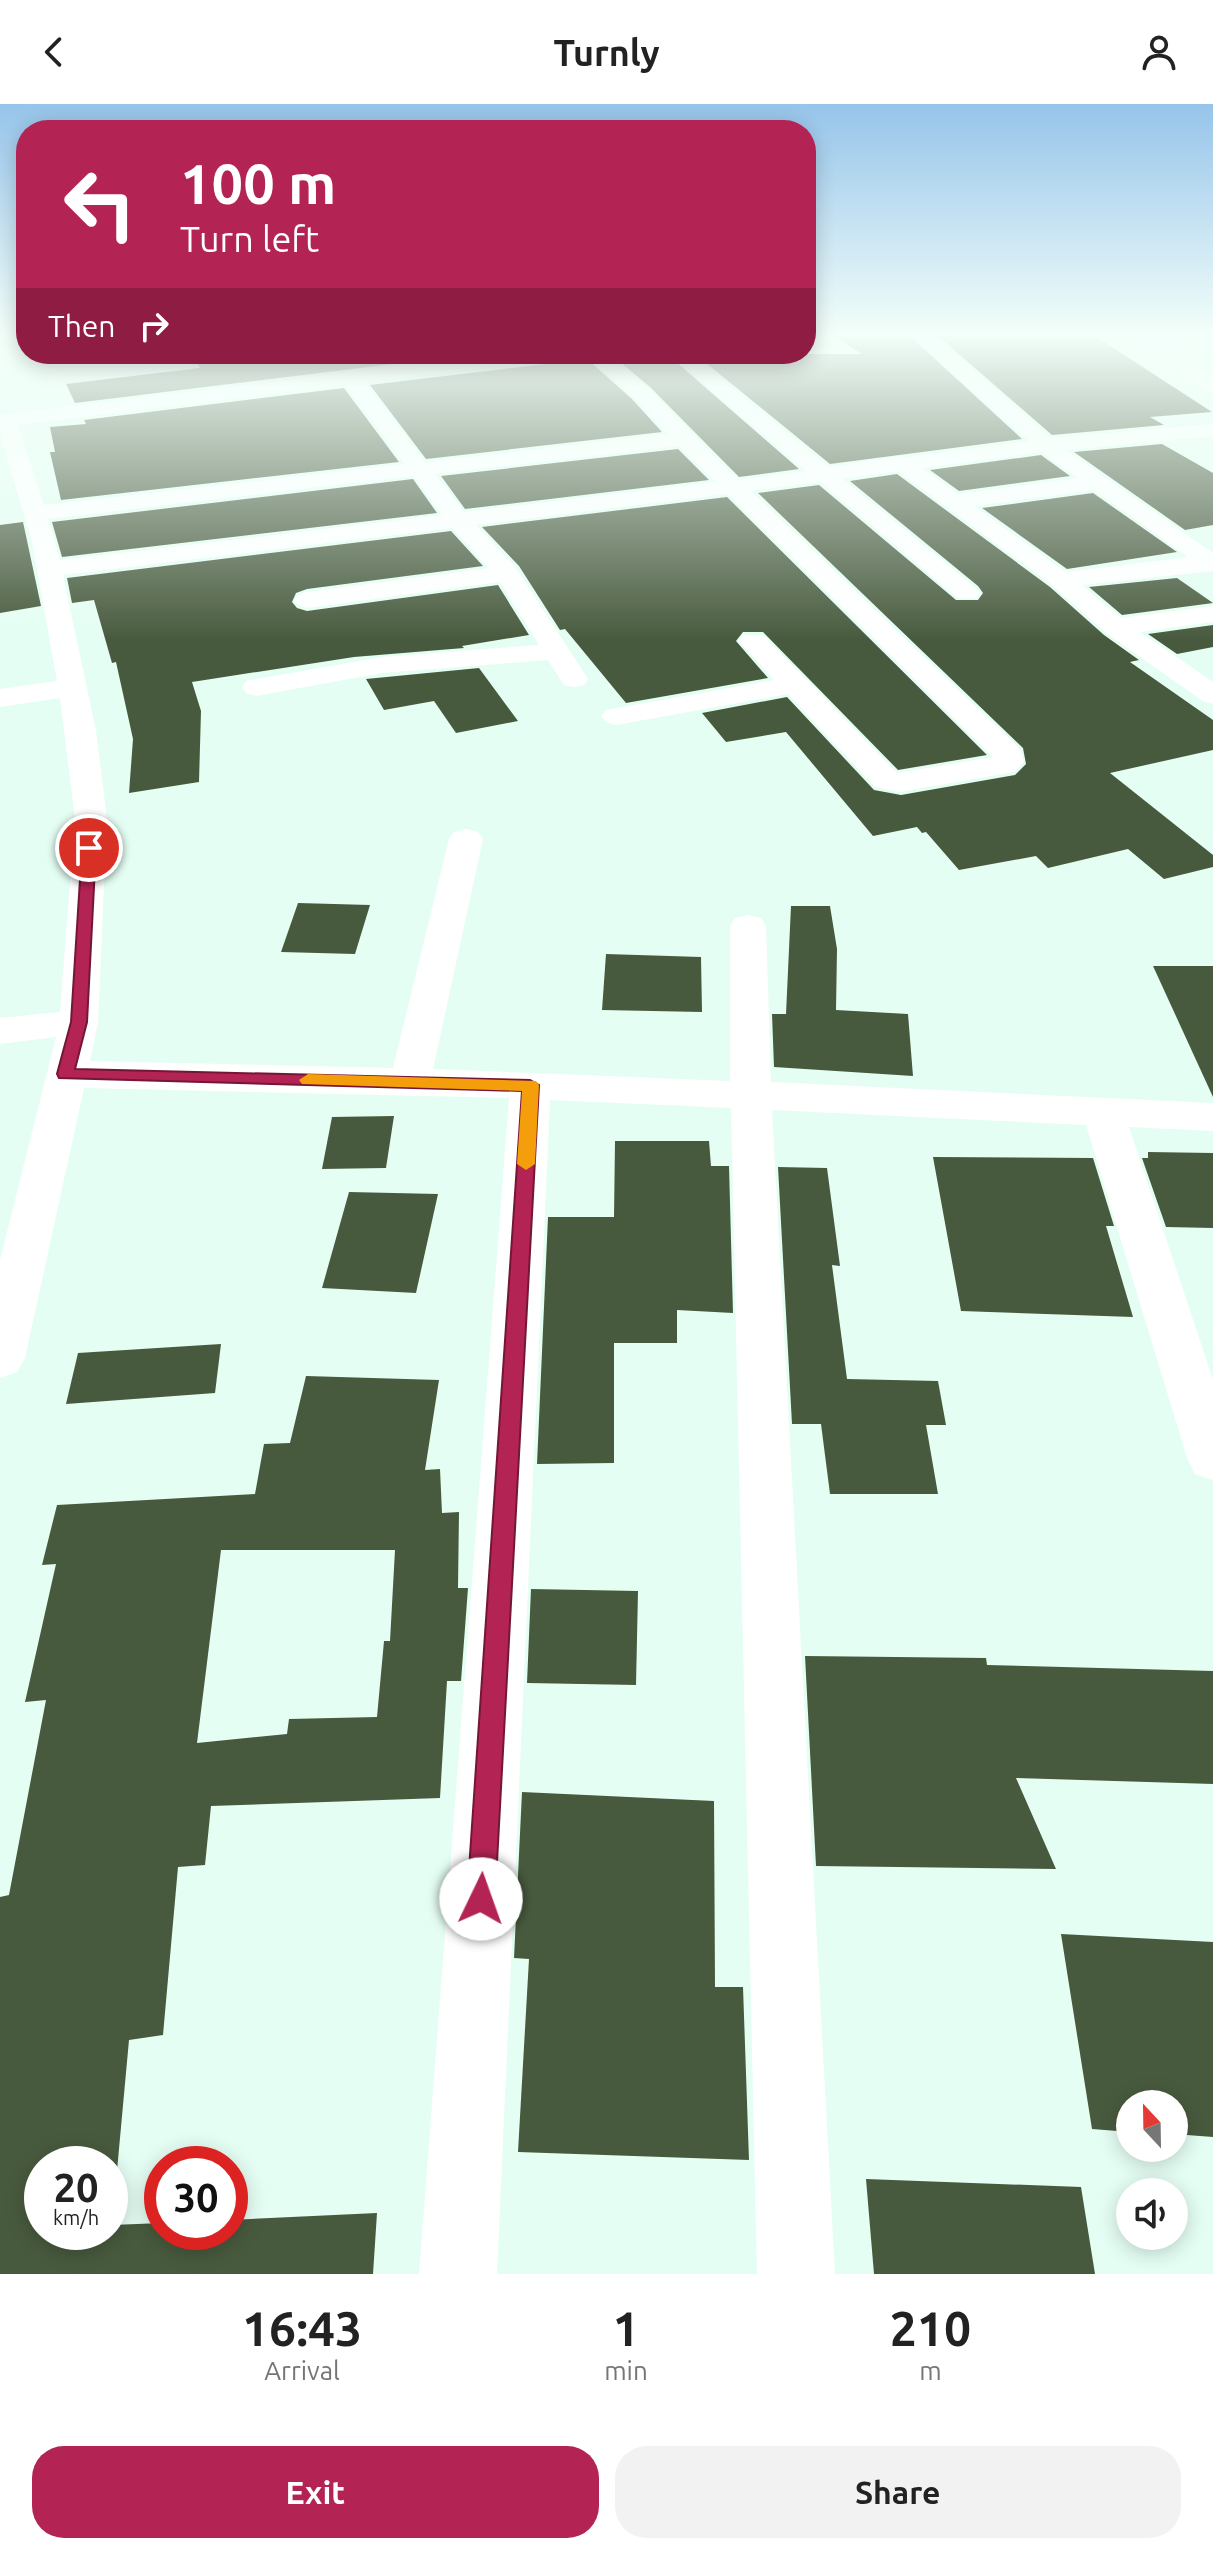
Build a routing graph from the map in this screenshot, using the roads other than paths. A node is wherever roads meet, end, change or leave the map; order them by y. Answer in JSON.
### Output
{"nodes":[{"id":1,"x":8,"y":437,"type":"edge"},
{"id":2,"x":397,"y":437,"type":"edge"},
{"id":3,"x":778,"y":437,"type":"edge"},
{"id":4,"x":1037,"y":437,"type":"edge"},
{"id":5,"x":1132,"y":437,"type":"edge"},
{"id":6,"x":684,"y":439,"type":"joint"},
{"id":7,"x":1046,"y":445,"type":"junction"},
{"id":8,"x":899,"y":462,"type":"junction"},
{"id":9,"x":423,"y":470,"type":"junction"},
{"id":10,"x":823,"y":475,"type":"junction"},
{"id":11,"x":1100,"y":482,"type":"junction"},
{"id":12,"x":733,"y":487,"type":"junction"},
{"id":13,"x":950,"y":502,"type":"junction"},
{"id":14,"x":27,"y":505,"type":"junction"},
{"id":15,"x":458,"y":520,"type":"junction"},
{"id":16,"x":1212,"y":563,"type":"edge"},
{"id":17,"x":49,"y":569,"type":"junction"},
{"id":18,"x":507,"y":573,"type":"junction"},
{"id":19,"x":1061,"y":580,"type":"junction"},
{"id":20,"x":967,"y":593,"type":"dead end"},
{"id":21,"x":307,"y":600,"type":"dead end"},
{"id":22,"x":1213,"y":614,"type":"edge"},
{"id":23,"x":1115,"y":627,"type":"junction"},
{"id":24,"x":753,"y":641,"type":"dead end"},
{"id":25,"x":556,"y":651,"type":"junction"},
{"id":26,"x":574,"y":679,"type":"dead end"},
{"id":27,"x":793,"y":685,"type":"junction"},
{"id":28,"x":256,"y":687,"type":"dead end"},
{"id":29,"x":71,"y":688,"type":"junction"},
{"id":30,"x":1213,"y":695,"type":"edge"},
{"id":31,"x":0,"y":698,"type":"edge"},
{"id":32,"x":616,"y":716,"type":"dead end"},
{"id":33,"x":466,"y":839,"type":"dead end"},
{"id":34,"x":748,"y":926,"type":"dead end"},
{"id":35,"x":79,"y":1022,"type":"junction"},
{"id":36,"x":0,"y":1031,"type":"edge"},
{"id":37,"x":65,"y":1074,"type":"junction"},
{"id":38,"x":410,"y":1082,"type":"junction"},
{"id":39,"x":530,"y":1085,"type":"junction"},
{"id":40,"x":751,"y":1098,"type":"junction"},
{"id":41,"x":1103,"y":1112,"type":"junction"},
{"id":42,"x":1213,"y":1117,"type":"edge"},
{"id":43,"x":0,"y":1358,"type":"edge"},
{"id":44,"x":1213,"y":1458,"type":"edge"},
{"id":45,"x":458,"y":2274,"type":"edge"},
{"id":46,"x":796,"y":2274,"type":"edge"}],
"edges":[{"from":1,"to":14,"type":"street"},
{"from":2,"to":9,"type":"street"},
{"from":3,"to":10,"type":"street"},
{"from":4,"to":7,"type":"street"},
{"from":5,"to":7,"type":"street"},
{"from":6,"to":9,"type":"street"},
{"from":6,"to":12,"type":"street"},
{"from":7,"to":8,"type":"street"},
{"from":7,"to":11,"type":"street"},
{"from":8,"to":10,"type":"street"},
{"from":8,"to":13,"type":"street"},
{"from":9,"to":14,"type":"street"},
{"from":9,"to":15,"type":"street"},
{"from":10,"to":12,"type":"street"},
{"from":10,"to":20,"type":"street"},
{"from":11,"to":13,"type":"street"},
{"from":11,"to":16,"type":"street"},
{"from":12,"to":15,"type":"street"},
{"from":12,"to":27,"type":"street"},
{"from":13,"to":19,"type":"street"},
{"from":14,"to":17,"type":"street"},
{"from":15,"to":17,"type":"street"},
{"from":15,"to":18,"type":"street"},
{"from":16,"to":19,"type":"street"},
{"from":17,"to":29,"type":"street"},
{"from":18,"to":21,"type":"street"},
{"from":18,"to":25,"type":"street"},
{"from":19,"to":23,"type":"street"},
{"from":22,"to":23,"type":"street"},
{"from":23,"to":30,"type":"street"},
{"from":24,"to":27,"type":"street"},
{"from":25,"to":26,"type":"street"},
{"from":25,"to":28,"type":"street"},
{"from":27,"to":32,"type":"street"},
{"from":29,"to":31,"type":"street"},
{"from":29,"to":35,"type":"street"},
{"from":33,"to":38,"type":"street"},
{"from":34,"to":40,"type":"street"},
{"from":35,"to":36,"type":"street"},
{"from":35,"to":37,"type":"street"},
{"from":37,"to":38,"type":"street"},
{"from":37,"to":43,"type":"street"},
{"from":38,"to":39,"type":"street"},
{"from":39,"to":40,"type":"street"},
{"from":39,"to":45,"type":"street"},
{"from":40,"to":41,"type":"street"},
{"from":40,"to":46,"type":"street"},
{"from":41,"to":42,"type":"street"},
{"from":41,"to":44,"type":"street"}]}
